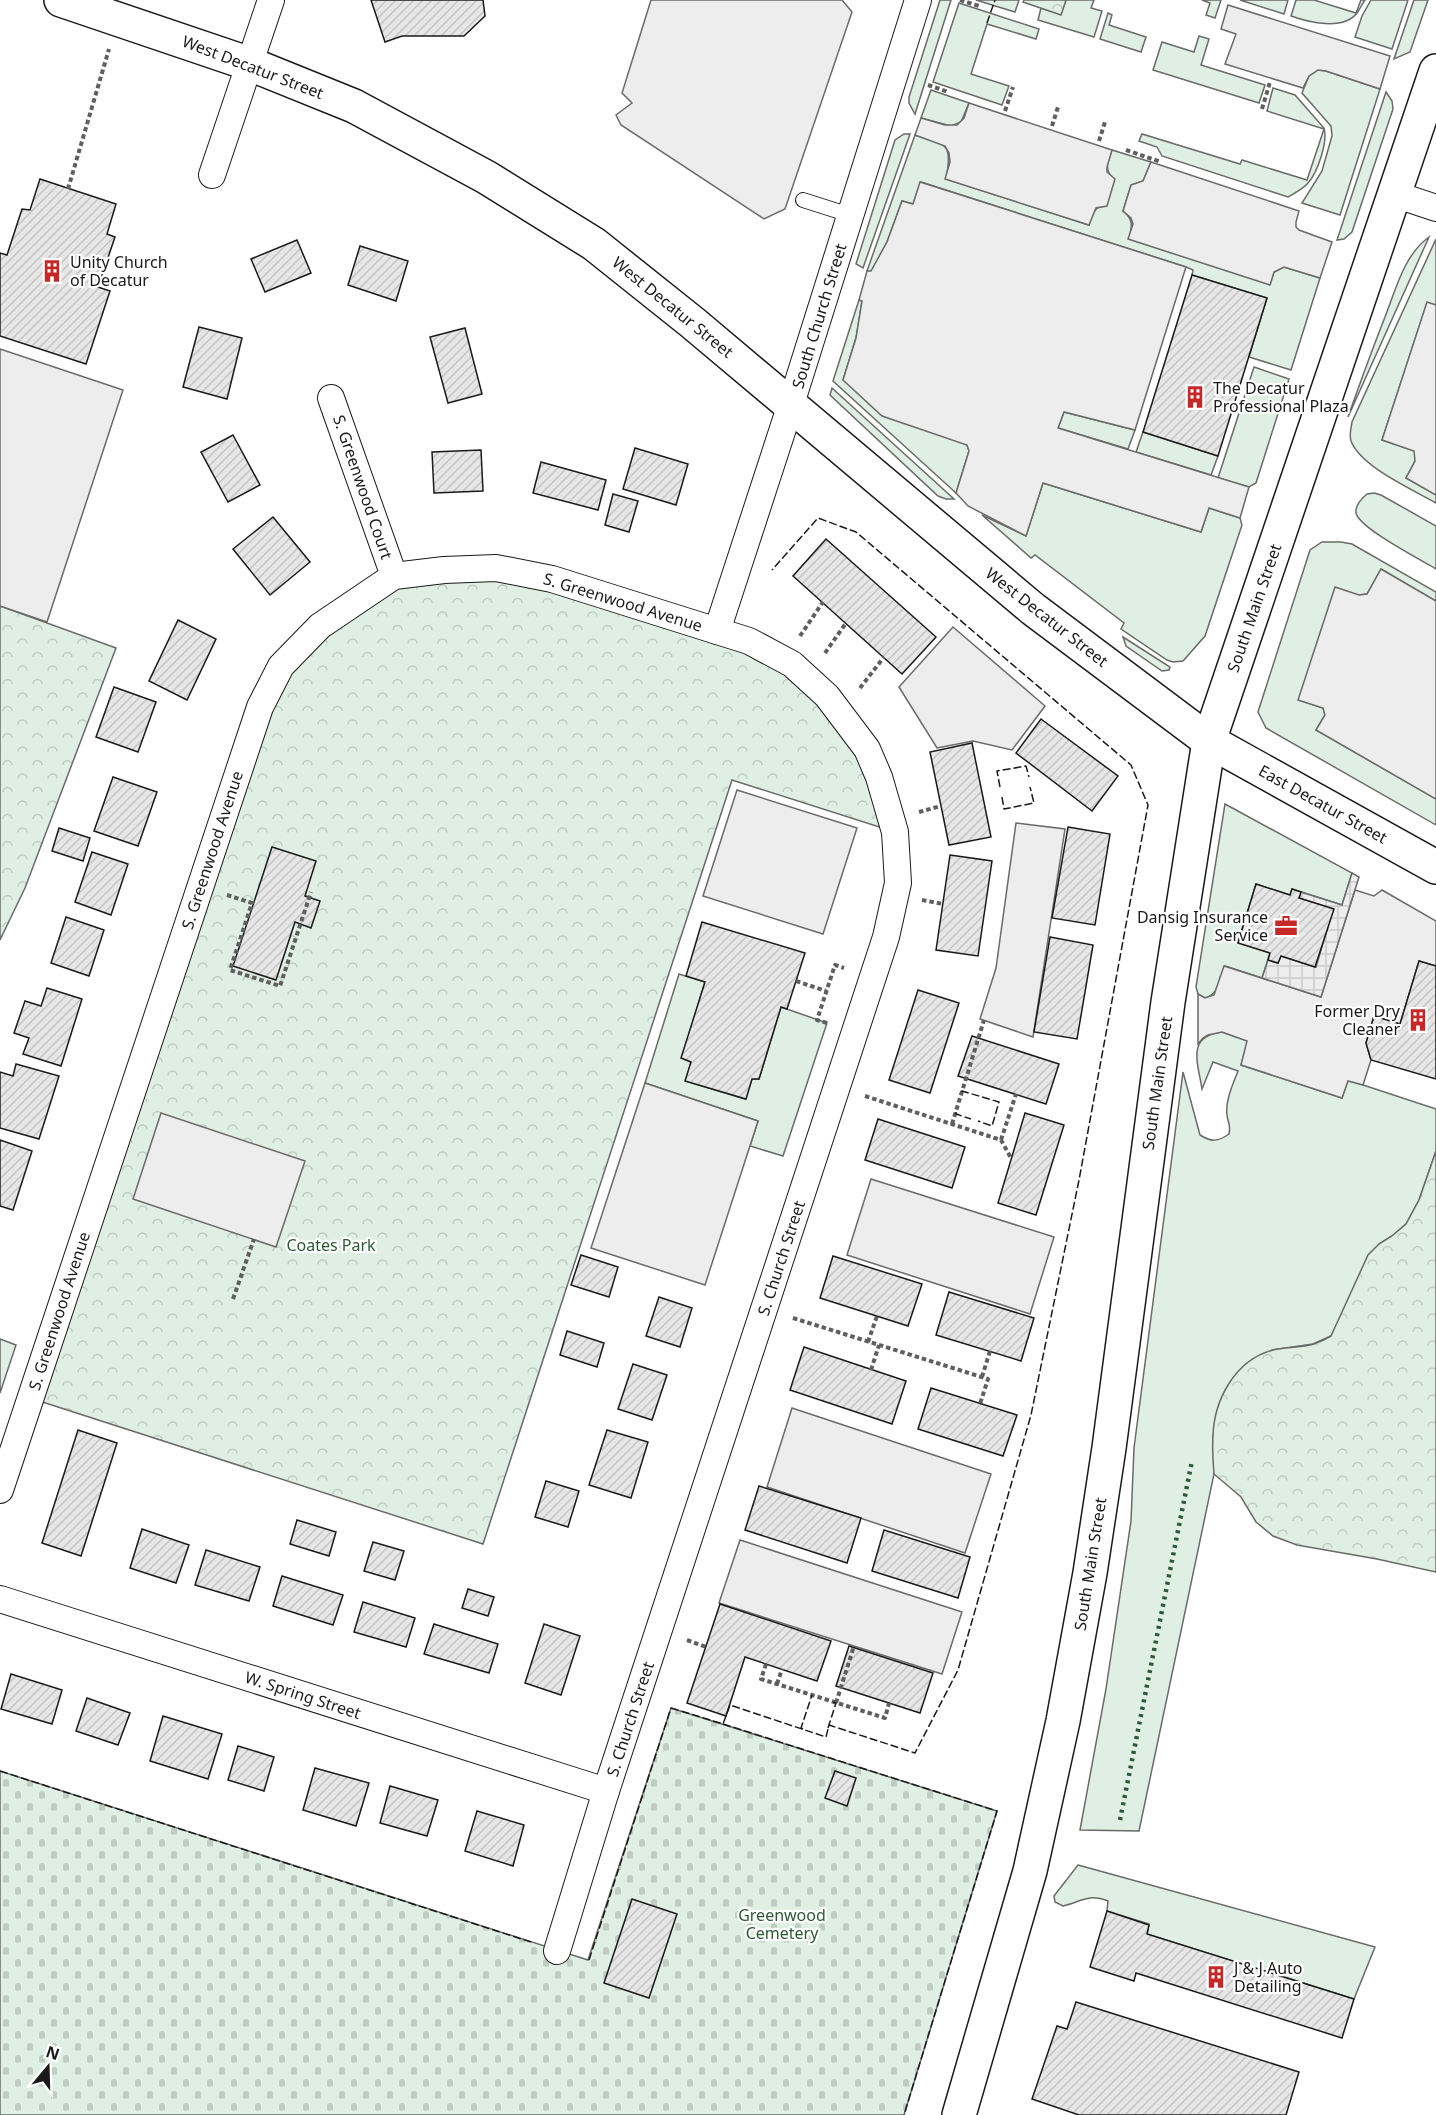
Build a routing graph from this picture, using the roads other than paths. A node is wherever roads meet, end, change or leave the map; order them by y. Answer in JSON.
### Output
{"nodes":[{"id":1,"x":61,"y":0,"type":"edge"},
{"id":2,"x":271,"y":0,"type":"edge"},
{"id":3,"x":918,"y":0,"type":"edge"},
{"id":4,"x":250,"y":64,"type":"junction"},
{"id":5,"x":1436,"y":71,"type":"edge"},
{"id":6,"x":212,"y":175,"type":"dead end"},
{"id":7,"x":1395,"y":194,"type":"junction"},
{"id":8,"x":803,"y":200,"type":"dead end"},
{"id":9,"x":1436,"y":208,"type":"edge"},
{"id":10,"x":850,"y":215,"type":"junction"},
{"id":11,"x":331,"y":398,"type":"dead end"},
{"id":12,"x":791,"y":404,"type":"junction"},
{"id":13,"x":394,"y":576,"type":"junction"},
{"id":14,"x":717,"y":631,"type":"junction"},
{"id":15,"x":1209,"y":741,"type":"junction"},
{"id":16,"x":1436,"y":867,"type":"edge"},
{"id":17,"x":0,"y":1490,"type":"edge"},
{"id":18,"x":0,"y":1599,"type":"edge"},
{"id":19,"x":606,"y":1791,"type":"junction"},
{"id":20,"x":557,"y":1951,"type":"dead end"},
{"id":21,"x":959,"y":2115,"type":"edge"}],
"edges":[{"from":1,"to":4,"type":"main road","name":"West Decatur Street"},
{"from":2,"to":4,"type":"street"},
{"from":3,"to":10,"type":"street","name":"South Church Street"},
{"from":4,"to":6,"type":"street"},
{"from":4,"to":12,"type":"main road","name":"West Decatur Street"},
{"from":5,"to":7,"type":"main road","name":"South Main Street"},
{"from":7,"to":9,"type":"street"},
{"from":7,"to":15,"type":"main road","name":"South Main Street"},
{"from":8,"to":10,"type":"lane"},
{"from":10,"to":12,"type":"street","name":"South Church Street"},
{"from":11,"to":13,"type":"street","name":"S. Greenwood Court"},
{"from":12,"to":14,"type":"street","name":"South Church Street"},
{"from":12,"to":15,"type":"main road","name":"West Decatur Street"},
{"from":13,"to":14,"type":"street","name":"S. Greenwood Avenue"},
{"from":13,"to":17,"type":"street","name":"S. Greenwood Avenue"},
{"from":14,"to":19,"type":"street","name":"S. Church Street"},
{"from":15,"to":16,"type":"main road","name":"East Decatur Street"},
{"from":15,"to":21,"type":"main road","name":"South Main Street"},
{"from":18,"to":19,"type":"street","name":"W. Spring Street"},
{"from":19,"to":20,"type":"street","name":"S. Church Street"}]}
